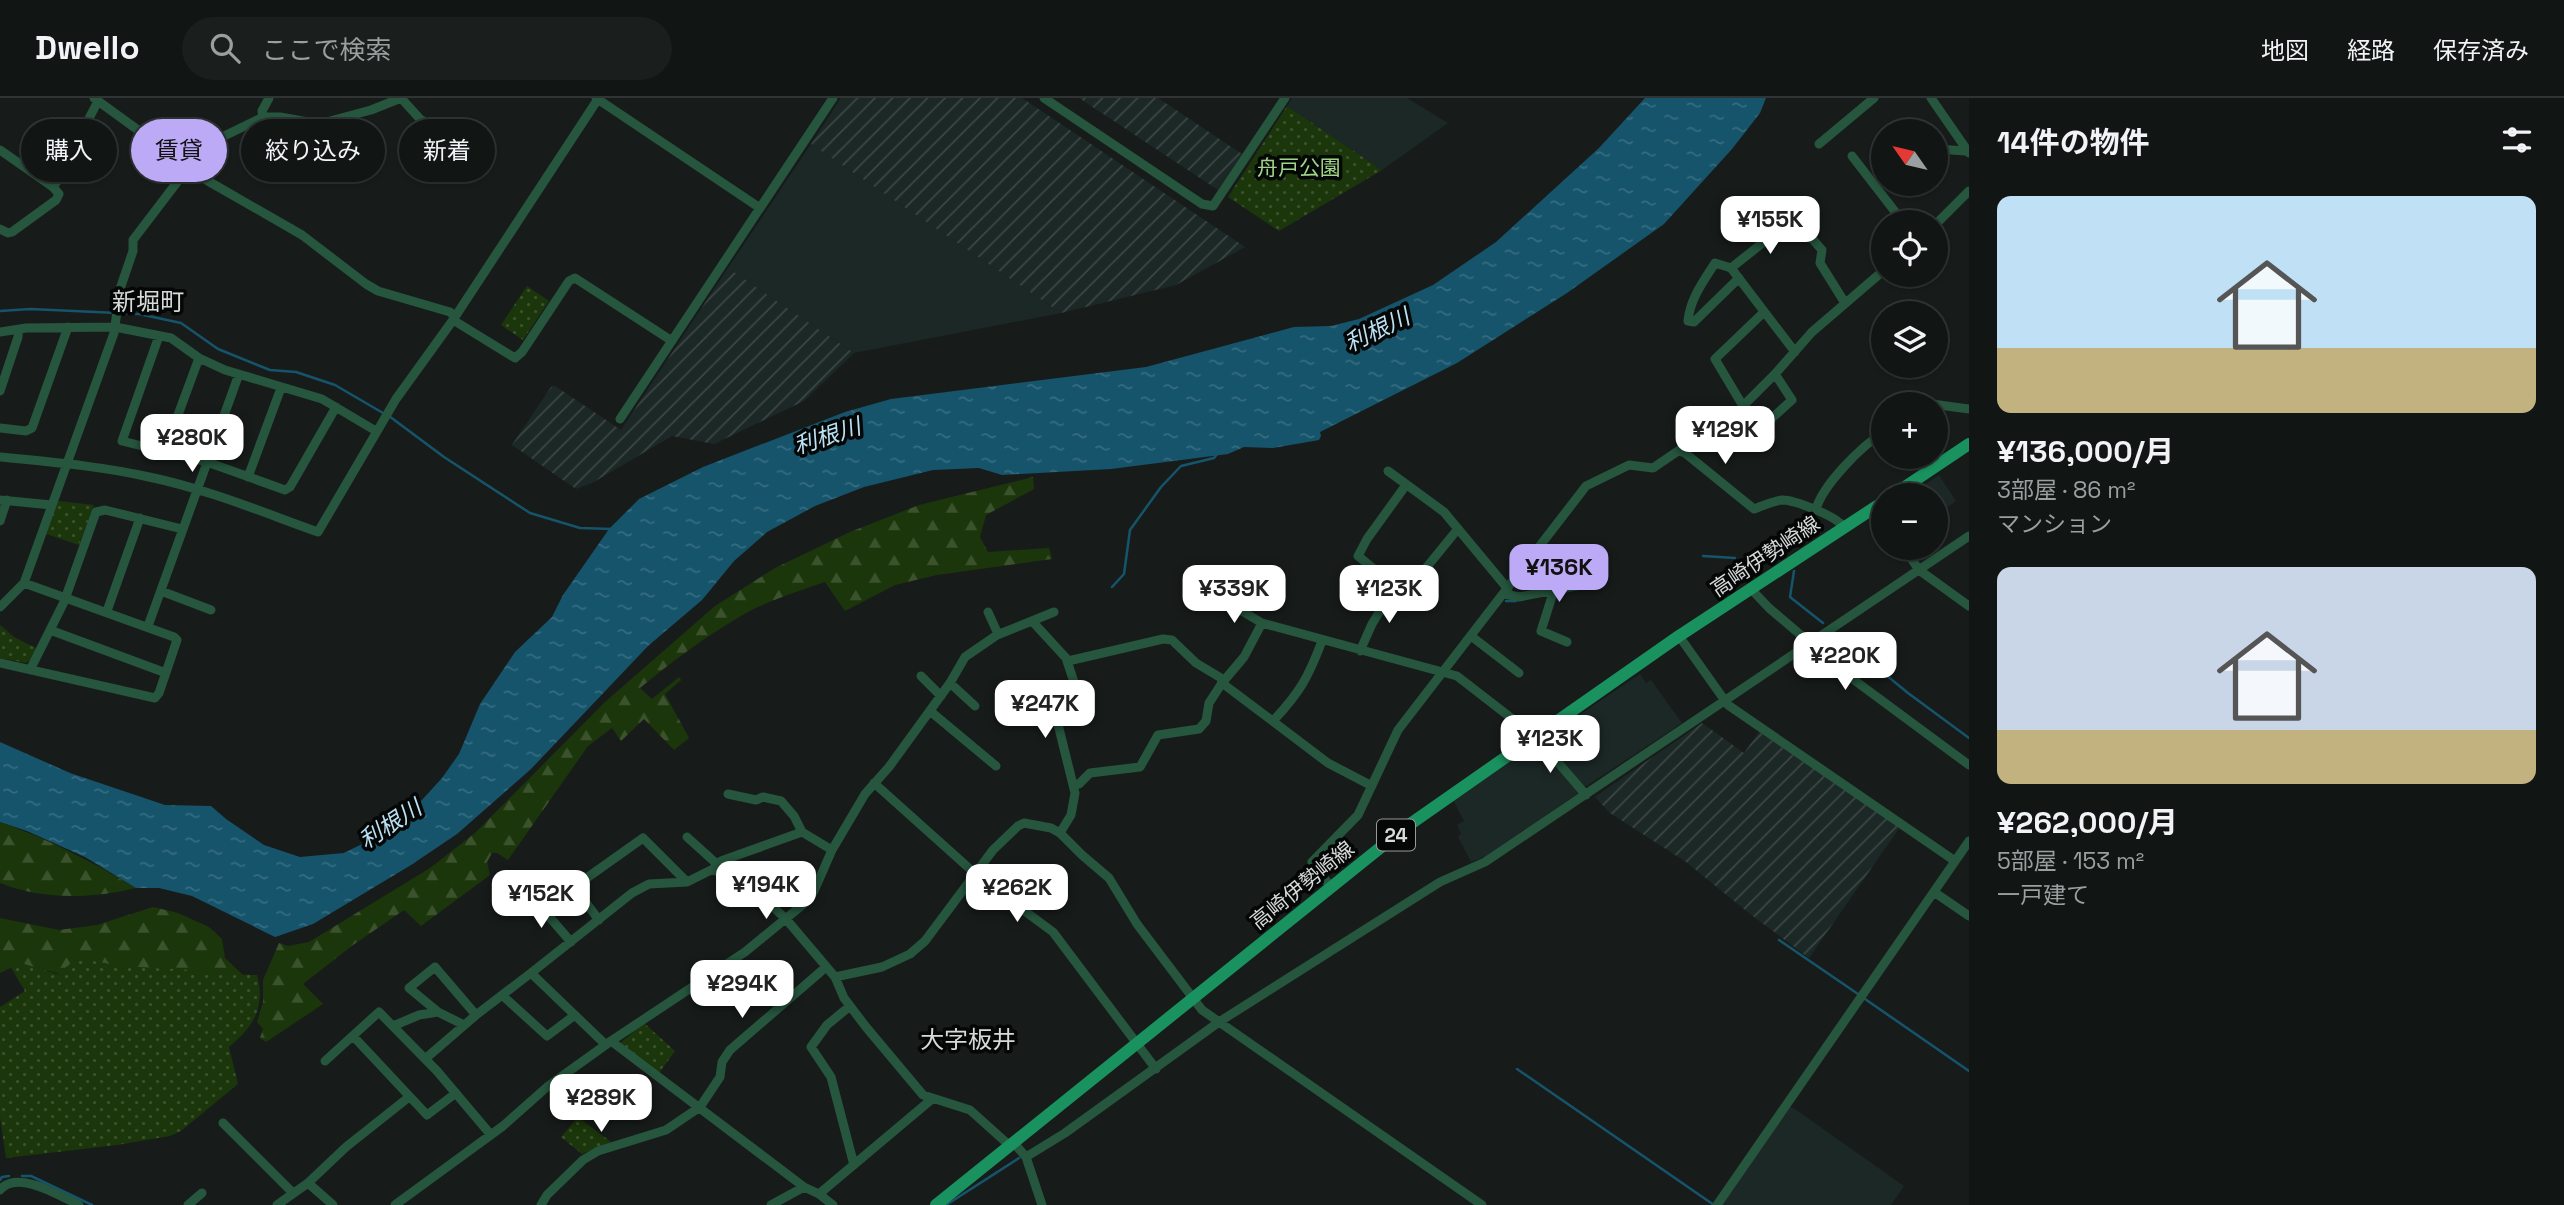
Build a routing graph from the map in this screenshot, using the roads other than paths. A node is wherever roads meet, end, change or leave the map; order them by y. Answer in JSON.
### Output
{"nodes":[{"id":1,"x":269,"y":98,"type":"edge"},
{"id":2,"x":401,"y":98,"type":"edge"},
{"id":3,"x":833,"y":98,"type":"edge"},
{"id":4,"x":1285,"y":98,"type":"edge"},
{"id":5,"x":1874,"y":98,"type":"edge"},
{"id":6,"x":1931,"y":98,"type":"edge"},
{"id":7,"x":96,"y":99,"type":"edge"},
{"id":8,"x":597,"y":99,"type":"edge"},
{"id":9,"x":1051,"y":100,"type":"edge"},
{"id":10,"x":263,"y":117,"type":"junction"},
{"id":11,"x":420,"y":119,"type":"edge"},
{"id":12,"x":131,"y":124,"type":"edge"},
{"id":13,"x":227,"y":135,"type":"edge"},
{"id":14,"x":1819,"y":144,"type":"dead end"},
{"id":15,"x":0,"y":150,"type":"edge"},
{"id":16,"x":1948,"y":150,"type":"edge"},
{"id":17,"x":1967,"y":152,"type":"edge"},
{"id":18,"x":1852,"y":156,"type":"dead end"},
{"id":19,"x":178,"y":182,"type":"edge"},
{"id":20,"x":210,"y":182,"type":"edge"},
{"id":21,"x":53,"y":187,"type":"junction"},
{"id":22,"x":1969,"y":191,"type":"edge"},
{"id":23,"x":760,"y":208,"type":"junction"},
{"id":24,"x":1894,"y":210,"type":"edge"},
{"id":25,"x":1948,"y":212,"type":"edge"},
{"id":26,"x":0,"y":229,"type":"edge"},
{"id":27,"x":1731,"y":268,"type":"junction"},
{"id":28,"x":1739,"y":278,"type":"junction"},
{"id":29,"x":1871,"y":281,"type":"edge"},
{"id":30,"x":1845,"y":303,"type":"junction"},
{"id":31,"x":1763,"y":313,"type":"junction"},
{"id":32,"x":454,"y":318,"type":"junction"},
{"id":33,"x":116,"y":323,"type":"junction"},
{"id":34,"x":68,"y":327,"type":"junction"},
{"id":35,"x":19,"y":329,"type":"junction"},
{"id":36,"x":0,"y":332,"type":"edge"},
{"id":37,"x":159,"y":336,"type":"junction"},
{"id":38,"x":672,"y":341,"type":"junction"},
{"id":39,"x":1795,"y":352,"type":"junction"},
{"id":40,"x":199,"y":358,"type":"junction"},
{"id":41,"x":239,"y":374,"type":"junction"},
{"id":42,"x":1775,"y":374,"type":"junction"},
{"id":43,"x":281,"y":388,"type":"junction"},
{"id":44,"x":0,"y":391,"type":"edge"},
{"id":45,"x":1743,"y":406,"type":"junction"},
{"id":46,"x":1948,"y":406,"type":"edge"},
{"id":47,"x":336,"y":407,"type":"junction"},
{"id":48,"x":1969,"y":409,"type":"edge"},
{"id":49,"x":620,"y":419,"type":"dead end"},
{"id":50,"x":1771,"y":419,"type":"dead end"},
{"id":51,"x":378,"y":427,"type":"junction"},
{"id":52,"x":0,"y":428,"type":"edge"},
{"id":53,"x":1871,"y":443,"type":"edge"},
{"id":54,"x":1969,"y":444,"type":"edge"},
{"id":55,"x":165,"y":450,"type":"junction"},
{"id":56,"x":1679,"y":451,"type":"junction"},
{"id":57,"x":0,"y":457,"type":"edge"},
{"id":58,"x":206,"y":462,"type":"junction"},
{"id":59,"x":68,"y":463,"type":"junction"},
{"id":60,"x":1388,"y":471,"type":"dead end"},
{"id":61,"x":248,"y":477,"type":"junction"},
{"id":62,"x":1911,"y":483,"type":"edge"},
{"id":63,"x":1406,"y":485,"type":"junction"},
{"id":64,"x":197,"y":489,"type":"junction"},
{"id":65,"x":3,"y":500,"type":"edge"},
{"id":66,"x":52,"y":505,"type":"junction"},
{"id":67,"x":1816,"y":509,"type":"junction"},
{"id":68,"x":1871,"y":514,"type":"edge"},
{"id":69,"x":140,"y":518,"type":"junction"},
{"id":70,"x":0,"y":521,"type":"edge"},
{"id":71,"x":1844,"y":527,"type":"junction"},
{"id":72,"x":182,"y":529,"type":"junction"},
{"id":73,"x":1457,"y":530,"type":"junction"},
{"id":74,"x":1969,"y":537,"type":"edge"},
{"id":75,"x":1912,"y":560,"type":"edge"},
{"id":76,"x":1597,"y":570,"type":"dead end"},
{"id":77,"x":1919,"y":570,"type":"junction"},
{"id":78,"x":24,"y":583,"type":"junction"},
{"id":79,"x":1395,"y":586,"type":"junction"},
{"id":80,"x":1751,"y":589,"type":"junction"},
{"id":81,"x":1554,"y":590,"type":"junction"},
{"id":82,"x":161,"y":591,"type":"junction"},
{"id":83,"x":1506,"y":592,"type":"junction"},
{"id":84,"x":66,"y":597,"type":"junction"},
{"id":85,"x":1220,"y":598,"type":"dead end"},
{"id":86,"x":1,"y":605,"type":"edge"},
{"id":87,"x":1969,"y":606,"type":"edge"},
{"id":88,"x":211,"y":610,"type":"dead end"},
{"id":89,"x":107,"y":611,"type":"junction"},
{"id":90,"x":988,"y":612,"type":"dead end"},
{"id":91,"x":1054,"y":612,"type":"dead end"},
{"id":92,"x":1032,"y":621,"type":"junction"},
{"id":93,"x":1262,"y":624,"type":"junction"},
{"id":94,"x":148,"y":626,"type":"junction"},
{"id":95,"x":50,"y":631,"type":"junction"},
{"id":96,"x":998,"y":634,"type":"junction"},
{"id":97,"x":1471,"y":636,"type":"junction"},
{"id":98,"x":1679,"y":636,"type":"junction"},
{"id":99,"x":1322,"y":641,"type":"junction"},
{"id":100,"x":1567,"y":642,"type":"dead end"},
{"id":101,"x":1810,"y":643,"type":"junction"},
{"id":102,"x":1360,"y":651,"type":"junction"},
{"id":103,"x":1068,"y":661,"type":"junction"},
{"id":104,"x":0,"y":663,"type":"edge"},
{"id":105,"x":31,"y":668,"type":"junction"},
{"id":106,"x":1443,"y":671,"type":"junction"},
{"id":107,"x":166,"y":673,"type":"junction"},
{"id":108,"x":1519,"y":674,"type":"dead end"},
{"id":109,"x":921,"y":676,"type":"dead end"},
{"id":110,"x":950,"y":683,"type":"junction"},
{"id":111,"x":1222,"y":683,"type":"junction"},
{"id":112,"x":941,"y":696,"type":"junction"},
{"id":113,"x":1724,"y":701,"type":"junction"},
{"id":114,"x":975,"y":706,"type":"dead end"},
{"id":115,"x":930,"y":711,"type":"junction"},
{"id":116,"x":1274,"y":720,"type":"junction"},
{"id":117,"x":1535,"y":735,"type":"junction"},
{"id":118,"x":1969,"y":765,"type":"edge"},
{"id":119,"x":996,"y":766,"type":"dead end"},
{"id":120,"x":874,"y":783,"type":"junction"},
{"id":121,"x":1074,"y":784,"type":"junction"},
{"id":122,"x":1372,"y":786,"type":"junction"},
{"id":123,"x":728,"y":794,"type":"dead end"},
{"id":124,"x":1586,"y":795,"type":"junction"},
{"id":125,"x":802,"y":832,"type":"junction"},
{"id":126,"x":1060,"y":833,"type":"junction"},
{"id":127,"x":687,"y":837,"type":"dead end"},
{"id":128,"x":1969,"y":841,"type":"edge"},
{"id":129,"x":832,"y":849,"type":"junction"},
{"id":130,"x":1955,"y":862,"type":"junction"},
{"id":131,"x":715,"y":867,"type":"junction"},
{"id":132,"x":975,"y":874,"type":"junction"},
{"id":133,"x":687,"y":882,"type":"junction"},
{"id":134,"x":1331,"y":886,"type":"junction"},
{"id":135,"x":1934,"y":892,"type":"junction"},
{"id":136,"x":534,"y":900,"type":"dead end"},
{"id":137,"x":1969,"y":916,"type":"edge"},
{"id":138,"x":599,"y":919,"type":"junction"},
{"id":139,"x":786,"y":919,"type":"junction"},
{"id":140,"x":571,"y":942,"type":"junction"},
{"id":141,"x":826,"y":967,"type":"junction"},
{"id":142,"x":531,"y":973,"type":"junction"},
{"id":143,"x":835,"y":977,"type":"junction"},
{"id":144,"x":502,"y":995,"type":"junction"},
{"id":145,"x":1192,"y":997,"type":"junction"},
{"id":146,"x":850,"y":1006,"type":"junction"},
{"id":147,"x":438,"y":1012,"type":"junction"},
{"id":148,"x":476,"y":1015,"type":"junction"},
{"id":149,"x":575,"y":1015,"type":"junction"},
{"id":150,"x":1219,"y":1022,"type":"junction"},
{"id":151,"x":393,"y":1026,"type":"junction"},
{"id":152,"x":464,"y":1026,"type":"junction"},
{"id":153,"x":353,"y":1036,"type":"junction"},
{"id":154,"x":608,"y":1043,"type":"junction"},
{"id":155,"x":1136,"y":1043,"type":"junction"},
{"id":156,"x":425,"y":1059,"type":"junction"},
{"id":157,"x":326,"y":1061,"type":"dead end"},
{"id":158,"x":1156,"y":1069,"type":"junction"},
{"id":159,"x":456,"y":1093,"type":"junction"},
{"id":160,"x":409,"y":1097,"type":"junction"},
{"id":161,"x":932,"y":1099,"type":"junction"},
{"id":162,"x":700,"y":1107,"type":"junction"},
{"id":163,"x":223,"y":1124,"type":"dead end"},
{"id":164,"x":491,"y":1135,"type":"junction"},
{"id":165,"x":1011,"y":1144,"type":"junction"},
{"id":166,"x":1026,"y":1157,"type":"junction"},
{"id":167,"x":854,"y":1165,"type":"junction"},
{"id":168,"x":308,"y":1183,"type":"junction"},
{"id":169,"x":804,"y":1187,"type":"junction"},
{"id":170,"x":0,"y":1190,"type":"edge"},
{"id":171,"x":202,"y":1193,"type":"dead end"},
{"id":172,"x":293,"y":1193,"type":"junction"},
{"id":173,"x":820,"y":1194,"type":"junction"},
{"id":174,"x":79,"y":1205,"type":"edge"},
{"id":175,"x":190,"y":1205,"type":"edge"},
{"id":176,"x":276,"y":1205,"type":"edge"},
{"id":177,"x":333,"y":1205,"type":"edge"},
{"id":178,"x":396,"y":1205,"type":"edge"},
{"id":179,"x":541,"y":1205,"type":"edge"},
{"id":180,"x":771,"y":1205,"type":"edge"},
{"id":181,"x":833,"y":1205,"type":"edge"},
{"id":182,"x":936,"y":1205,"type":"edge"},
{"id":183,"x":1042,"y":1205,"type":"edge"},
{"id":184,"x":1482,"y":1205,"type":"edge"},
{"id":185,"x":1717,"y":1205,"type":"edge"}],
"edges":[{"from":1,"to":10,"type":"street"},
{"from":2,"to":10,"type":"street"},
{"from":2,"to":11,"type":"street"},
{"from":3,"to":23,"type":"street"},
{"from":4,"to":9,"type":"street"},
{"from":5,"to":14,"type":"street"},
{"from":6,"to":17,"type":"street"},
{"from":7,"to":12,"type":"street"},
{"from":7,"to":21,"type":"street"},
{"from":8,"to":23,"type":"street"},
{"from":8,"to":32,"type":"street"},
{"from":10,"to":13,"type":"street"},
{"from":15,"to":21,"type":"street"},
{"from":16,"to":17,"type":"street"},
{"from":18,"to":24,"type":"street"},
{"from":19,"to":33,"type":"street"},
{"from":20,"to":32,"type":"street"},
{"from":21,"to":26,"type":"street"},
{"from":22,"to":25,"type":"street"},
{"from":23,"to":38,"type":"street"},
{"from":27,"to":28,"type":"street"},
{"from":27,"to":28,"type":"street"},
{"from":27,"to":30,"type":"street"},
{"from":28,"to":31,"type":"street"},
{"from":29,"to":30,"type":"street"},
{"from":30,"to":39,"type":"street"},
{"from":31,"to":39,"type":"street"},
{"from":31,"to":45,"type":"street"},
{"from":32,"to":38,"type":"street"},
{"from":32,"to":51,"type":"street"},
{"from":33,"to":34,"type":"street"},
{"from":33,"to":37,"type":"street"},
{"from":33,"to":59,"type":"street"},
{"from":34,"to":35,"type":"street"},
{"from":34,"to":52,"type":"street"},
{"from":35,"to":36,"type":"street"},
{"from":35,"to":44,"type":"street"},
{"from":37,"to":40,"type":"street"},
{"from":37,"to":55,"type":"street"},
{"from":38,"to":49,"type":"street"},
{"from":39,"to":42,"type":"street"},
{"from":40,"to":41,"type":"street"},
{"from":40,"to":55,"type":"street"},
{"from":41,"to":43,"type":"street"},
{"from":41,"to":58,"type":"street"},
{"from":42,"to":45,"type":"street"},
{"from":42,"to":50,"type":"street"},
{"from":43,"to":47,"type":"street"},
{"from":43,"to":61,"type":"street"},
{"from":45,"to":56,"type":"street"},
{"from":46,"to":48,"type":"street"},
{"from":47,"to":51,"type":"street"},
{"from":47,"to":61,"type":"street"},
{"from":51,"to":64,"type":"street"},
{"from":53,"to":67,"type":"street"},
{"from":54,"to":62,"type":"main road"},
{"from":55,"to":58,"type":"street"},
{"from":56,"to":67,"type":"street"},
{"from":56,"to":83,"type":"street"},
{"from":57,"to":59,"type":"street"},
{"from":58,"to":61,"type":"street"},
{"from":58,"to":64,"type":"street"},
{"from":59,"to":64,"type":"street"},
{"from":59,"to":66,"type":"street"},
{"from":60,"to":63,"type":"street"},
{"from":63,"to":73,"type":"street"},
{"from":63,"to":79,"type":"street"},
{"from":64,"to":72,"type":"street"},
{"from":65,"to":66,"type":"street"},
{"from":65,"to":70,"type":"street"},
{"from":66,"to":78,"type":"street"},
{"from":67,"to":71,"type":"street"},
{"from":68,"to":71,"type":"main road","name":"高崎伊勢崎線","number":"24"},
{"from":69,"to":72,"type":"street"},
{"from":69,"to":84,"type":"street"},
{"from":69,"to":89,"type":"street"},
{"from":71,"to":80,"type":"main road","name":"高崎伊勢崎線","number":"24"},
{"from":72,"to":82,"type":"street"},
{"from":73,"to":79,"type":"street"},
{"from":73,"to":83,"type":"street"},
{"from":74,"to":77,"type":"street"},
{"from":75,"to":77,"type":"street"},
{"from":76,"to":81,"type":"street"},
{"from":77,"to":87,"type":"street"},
{"from":77,"to":101,"type":"street"},
{"from":78,"to":84,"type":"street"},
{"from":78,"to":86,"type":"street"},
{"from":79,"to":102,"type":"street"},
{"from":80,"to":98,"type":"main road","name":"高崎伊勢崎線","number":"24"},
{"from":80,"to":101,"type":"street"},
{"from":81,"to":83,"type":"street"},
{"from":81,"to":100,"type":"street"},
{"from":82,"to":88,"type":"street"},
{"from":82,"to":94,"type":"street"},
{"from":83,"to":97,"type":"street"},
{"from":84,"to":89,"type":"street"},
{"from":84,"to":95,"type":"street"},
{"from":85,"to":93,"type":"street"},
{"from":89,"to":94,"type":"street"},
{"from":90,"to":96,"type":"street"},
{"from":91,"to":92,"type":"street"},
{"from":92,"to":96,"type":"street"},
{"from":92,"to":103,"type":"street"},
{"from":93,"to":99,"type":"street"},
{"from":93,"to":111,"type":"street"},
{"from":94,"to":107,"type":"street"},
{"from":95,"to":105,"type":"street"},
{"from":95,"to":107,"type":"street"},
{"from":96,"to":110,"type":"street"},
{"from":97,"to":106,"type":"street"},
{"from":97,"to":108,"type":"street"},
{"from":98,"to":113,"type":"street"},
{"from":98,"to":117,"type":"main road","name":"高崎伊勢崎線","number":"24"},
{"from":99,"to":102,"type":"street"},
{"from":99,"to":116,"type":"street"},
{"from":101,"to":113,"type":"street"},
{"from":101,"to":118,"type":"street"},
{"from":102,"to":106,"type":"street"},
{"from":103,"to":111,"type":"street"},
{"from":103,"to":121,"type":"street"},
{"from":104,"to":105,"type":"street"},
{"from":105,"to":107,"type":"street"},
{"from":106,"to":117,"type":"street"},
{"from":106,"to":122,"type":"street"},
{"from":109,"to":112,"type":"street"},
{"from":110,"to":112,"type":"street"},
{"from":110,"to":114,"type":"street"},
{"from":111,"to":116,"type":"street"},
{"from":111,"to":121,"type":"street"},
{"from":112,"to":115,"type":"street"},
{"from":113,"to":124,"type":"street"},
{"from":113,"to":130,"type":"street"},
{"from":115,"to":119,"type":"street"},
{"from":115,"to":120,"type":"street"},
{"from":116,"to":122,"type":"street"},
{"from":117,"to":124,"type":"street"},
{"from":117,"to":134,"type":"main road","name":"高崎伊勢崎線","number":"24"},
{"from":120,"to":129,"type":"street"},
{"from":120,"to":132,"type":"street"},
{"from":121,"to":126,"type":"street"},
{"from":122,"to":134,"type":"street"},
{"from":123,"to":125,"type":"street"},
{"from":124,"to":150,"type":"street"},
{"from":125,"to":129,"type":"street"},
{"from":125,"to":131,"type":"street"},
{"from":126,"to":132,"type":"street"},
{"from":126,"to":145,"type":"street"},
{"from":127,"to":131,"type":"street"},
{"from":128,"to":130,"type":"street"},
{"from":129,"to":139,"type":"street"},
{"from":130,"to":135,"type":"street"},
{"from":131,"to":133,"type":"street"},
{"from":131,"to":139,"type":"street"},
{"from":132,"to":143,"type":"street"},
{"from":132,"to":155,"type":"street"},
{"from":133,"to":138,"type":"street"},
{"from":133,"to":138,"type":"street"},
{"from":134,"to":145,"type":"main road","name":"高崎伊勢崎線","number":"24"},
{"from":135,"to":137,"type":"street"},
{"from":135,"to":185,"type":"street"},
{"from":136,"to":140,"type":"street"},
{"from":138,"to":140,"type":"street"},
{"from":139,"to":141,"type":"street"},
{"from":139,"to":154,"type":"street"},
{"from":140,"to":142,"type":"street"},
{"from":141,"to":143,"type":"street"},
{"from":141,"to":162,"type":"street"},
{"from":142,"to":144,"type":"street"},
{"from":142,"to":149,"type":"street"},
{"from":143,"to":146,"type":"street"},
{"from":144,"to":148,"type":"street"},
{"from":144,"to":149,"type":"street"},
{"from":145,"to":150,"type":"street"},
{"from":145,"to":155,"type":"main road","name":"高崎伊勢崎線","number":"24"},
{"from":146,"to":161,"type":"street"},
{"from":146,"to":167,"type":"street"},
{"from":147,"to":148,"type":"street"},
{"from":147,"to":151,"type":"street"},
{"from":147,"to":152,"type":"street"},
{"from":148,"to":152,"type":"street"},
{"from":149,"to":154,"type":"street"},
{"from":150,"to":158,"type":"street"},
{"from":150,"to":184,"type":"street"},
{"from":151,"to":153,"type":"street"},
{"from":151,"to":156,"type":"street"},
{"from":152,"to":156,"type":"street"},
{"from":153,"to":157,"type":"street"},
{"from":153,"to":160,"type":"street"},
{"from":154,"to":162,"type":"street"},
{"from":154,"to":164,"type":"street"},
{"from":155,"to":158,"type":"street"},
{"from":155,"to":165,"type":"main road","name":"高崎伊勢崎線","number":"24"},
{"from":156,"to":159,"type":"street"},
{"from":158,"to":166,"type":"street"},
{"from":159,"to":160,"type":"street"},
{"from":159,"to":164,"type":"street"},
{"from":160,"to":168,"type":"street"},
{"from":161,"to":165,"type":"street"},
{"from":161,"to":167,"type":"street"},
{"from":162,"to":169,"type":"street"},
{"from":162,"to":179,"type":"street"},
{"from":163,"to":172,"type":"street"},
{"from":164,"to":178,"type":"street"},
{"from":165,"to":166,"type":"street"},
{"from":165,"to":182,"type":"main road","name":"高崎伊勢崎線","number":"24"},
{"from":166,"to":183,"type":"street"},
{"from":167,"to":173,"type":"street"},
{"from":168,"to":172,"type":"street"},
{"from":168,"to":177,"type":"street"},
{"from":169,"to":173,"type":"street"},
{"from":169,"to":180,"type":"street"},
{"from":170,"to":174,"type":"street"},
{"from":171,"to":175,"type":"street"},
{"from":172,"to":176,"type":"street"},
{"from":173,"to":181,"type":"street"}]}
